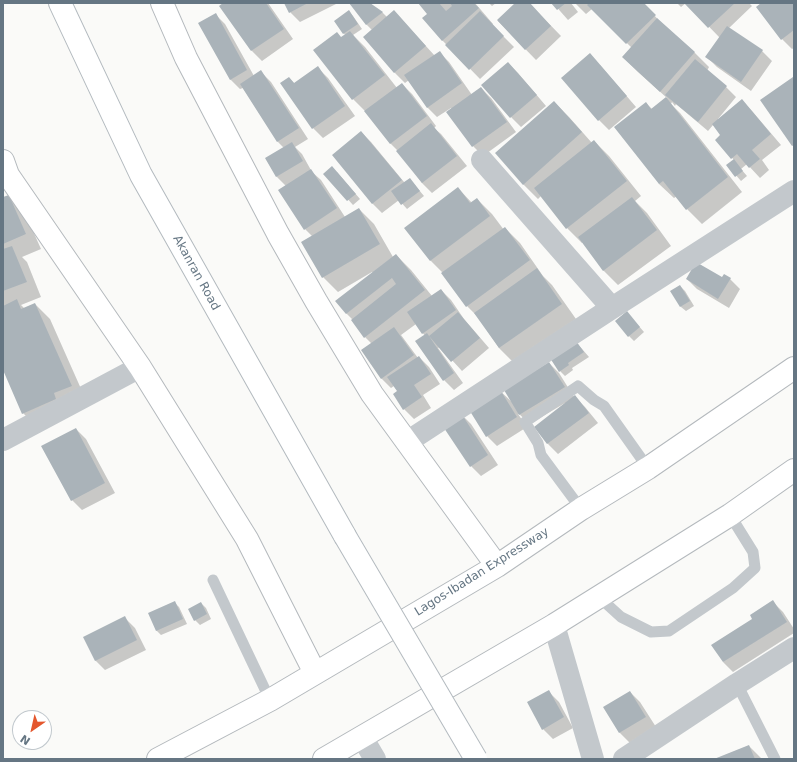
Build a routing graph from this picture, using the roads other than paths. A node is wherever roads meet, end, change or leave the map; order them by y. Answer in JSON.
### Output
{"nodes":[{"id":1,"x":60,"y":3,"type":"edge"},
{"id":2,"x":162,"y":3,"type":"edge"},
{"id":3,"x":482,"y":160,"type":"dead end"},
{"id":4,"x":5,"y":172,"type":"edge"},
{"id":5,"x":794,"y":191,"type":"edge"},
{"id":6,"x":612,"y":308,"type":"junction"},
{"id":7,"x":140,"y":367,"type":"junction"},
{"id":8,"x":794,"y":368,"type":"edge"},
{"id":9,"x":3,"y":440,"type":"edge"},
{"id":10,"x":407,"y":442,"type":"junction"},
{"id":11,"x":648,"y":468,"type":"junction"},
{"id":12,"x":794,"y":470,"type":"edge"},
{"id":13,"x":582,"y":509,"type":"junction"},
{"id":14,"x":730,"y":515,"type":"junction"},
{"id":15,"x":496,"y":566,"type":"junction"},
{"id":16,"x":213,"y":580,"type":"dead end"},
{"id":17,"x":599,"y":597,"type":"junction"},
{"id":18,"x":554,"y":625,"type":"junction"},
{"id":19,"x":794,"y":648,"type":"edge"},
{"id":20,"x":315,"y":673,"type":"junction"},
{"id":21,"x":737,"y":684,"type":"junction"},
{"id":22,"x":270,"y":700,"type":"junction"},
{"id":23,"x":362,"y":737,"type":"junction"},
{"id":24,"x":158,"y":759,"type":"edge"},
{"id":25,"x":324,"y":759,"type":"edge"},
{"id":26,"x":375,"y":759,"type":"edge"},
{"id":27,"x":476,"y":759,"type":"edge"},
{"id":28,"x":593,"y":759,"type":"edge"},
{"id":29,"x":624,"y":759,"type":"edge"},
{"id":30,"x":775,"y":759,"type":"edge"}],
"edges":[{"from":1,"to":27,"type":"main road","name":"Akanran Road","bridge":true},
{"from":2,"to":10,"type":"main road"},
{"from":3,"to":6,"type":"street"},
{"from":4,"to":7,"type":"main road"},
{"from":5,"to":6,"type":"street"},
{"from":6,"to":10,"type":"street"},
{"from":7,"to":9,"type":"street"},
{"from":7,"to":20,"type":"main road"},
{"from":8,"to":11,"type":"main road","name":"Lagos-Ibadan Expressway"},
{"from":10,"to":15,"type":"main road"},
{"from":11,"to":13,"type":"main road","name":"Lagos-Ibadan Expressway"},
{"from":11,"to":13,"type":"lane"},
{"from":12,"to":14,"type":"main road"},
{"from":13,"to":15,"type":"main road","name":"Lagos-Ibadan Expressway"},
{"from":14,"to":17,"type":"main road"},
{"from":14,"to":17,"type":"lane"},
{"from":15,"to":20,"type":"main road","name":"Lagos-Ibadan Expressway"},
{"from":16,"to":22,"type":"lane"},
{"from":17,"to":18,"type":"main road"},
{"from":18,"to":23,"type":"main road"},
{"from":18,"to":28,"type":"street"},
{"from":19,"to":21,"type":"street"},
{"from":20,"to":22,"type":"main road","name":"Lagos-Ibadan Expressway"},
{"from":21,"to":29,"type":"street"},
{"from":21,"to":30,"type":"lane"},
{"from":22,"to":24,"type":"main road","name":"Lagos-Ibadan Expressway"},
{"from":23,"to":25,"type":"main road"},
{"from":23,"to":26,"type":"street"}]}
